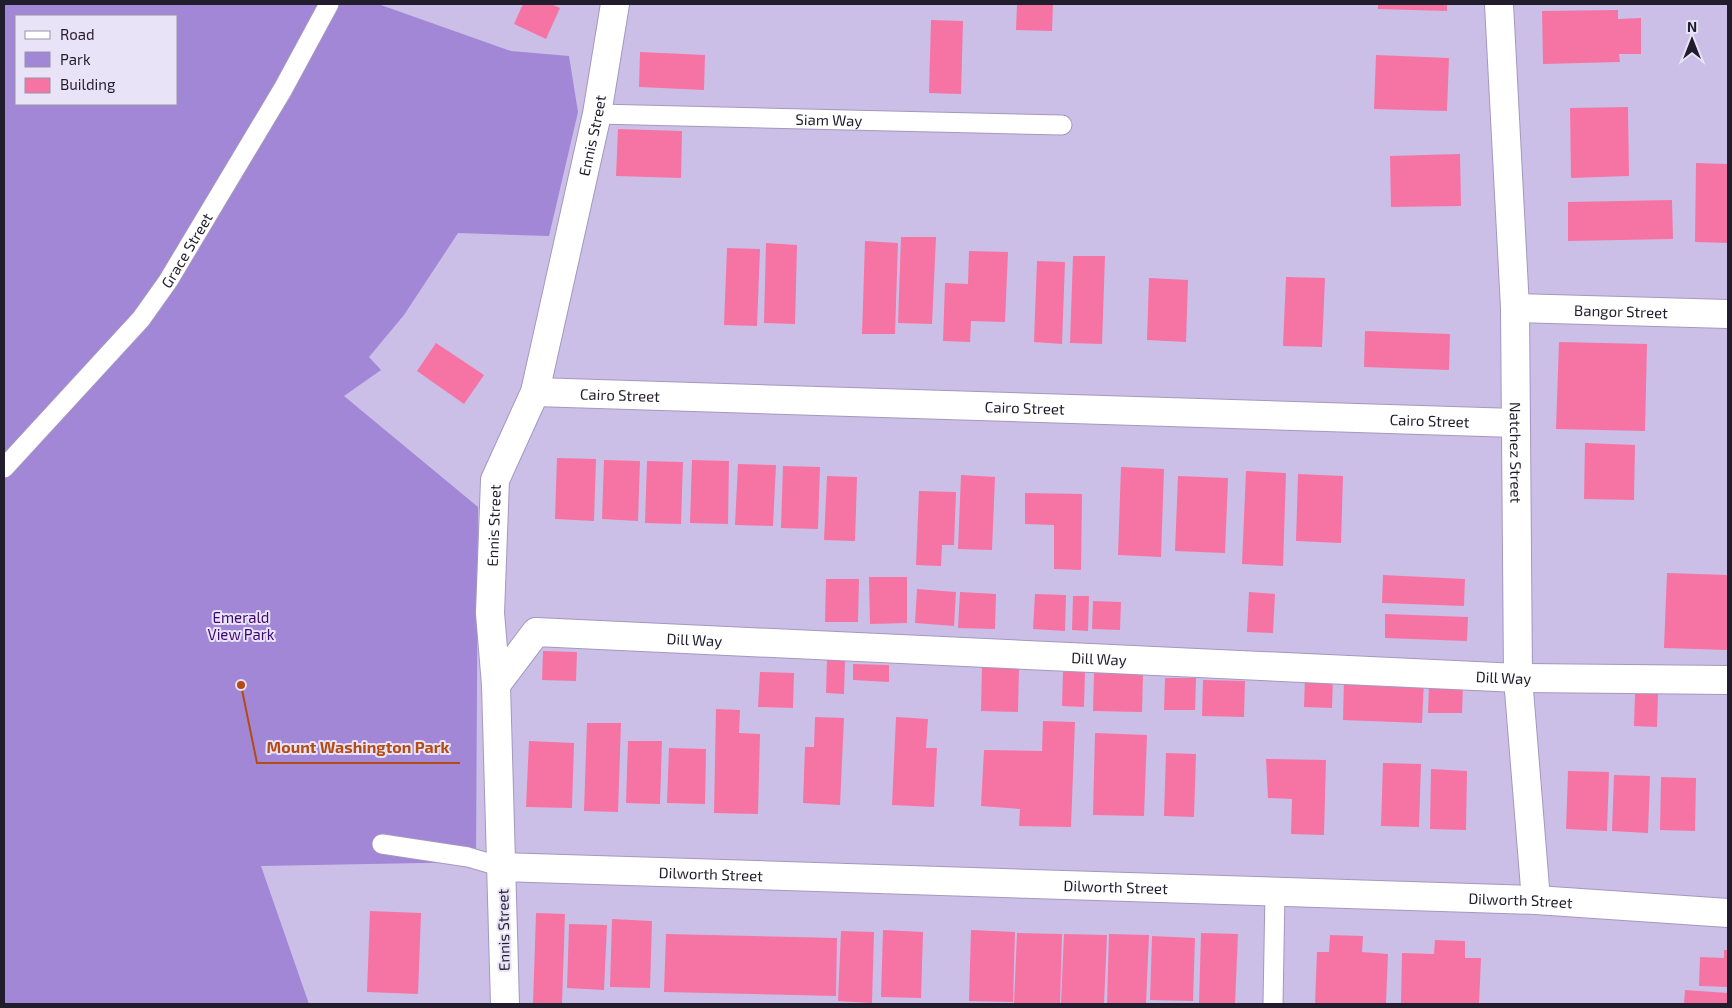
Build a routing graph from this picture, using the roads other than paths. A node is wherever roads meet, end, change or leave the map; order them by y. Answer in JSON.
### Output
{"nodes":[{"id":1,"x":329,"y":4,"type":"edge"},
{"id":2,"x":615,"y":4,"type":"edge"},
{"id":3,"x":1499,"y":4,"type":"edge"},
{"id":4,"x":597,"y":114,"type":"junction"},
{"id":5,"x":1062,"y":125,"type":"dead end"},
{"id":6,"x":1515,"y":308,"type":"junction"},
{"id":7,"x":1728,"y":314,"type":"edge"},
{"id":8,"x":535,"y":392,"type":"junction"},
{"id":9,"x":1515,"y":423,"type":"junction"},
{"id":10,"x":4,"y":468,"type":"edge"},
{"id":11,"x":1518,"y":678,"type":"junction"},
{"id":12,"x":1728,"y":680,"type":"edge"},
{"id":13,"x":496,"y":685,"type":"junction"},
{"id":14,"x":382,"y":844,"type":"dead end"},
{"id":15,"x":502,"y":867,"type":"junction"},
{"id":16,"x":1274,"y":892,"type":"junction"},
{"id":17,"x":1536,"y":900,"type":"junction"},
{"id":18,"x":1728,"y":913,"type":"edge"},
{"id":19,"x":505,"y":1004,"type":"edge"},
{"id":20,"x":1272,"y":1004,"type":"edge"}],
"edges":[{"from":1,"to":10,"type":"lane","name":"Grace Street"},
{"from":2,"to":4,"type":"street","name":"Ennis Street"},
{"from":3,"to":6,"type":"street","name":"Natchez Street"},
{"from":4,"to":5,"type":"lane","name":"Siam Way"},
{"from":4,"to":8,"type":"street","name":"Ennis Street"},
{"from":6,"to":7,"type":"street","name":"Bangor Street"},
{"from":6,"to":9,"type":"street","name":"Natchez Street"},
{"from":8,"to":9,"type":"street","name":"Cairo Street"},
{"from":8,"to":13,"type":"street","name":"Ennis Street"},
{"from":9,"to":11,"type":"street","name":"Natchez Street"},
{"from":11,"to":12,"type":"street","name":"Dill Way"},
{"from":11,"to":13,"type":"street","name":"Dill Way"},
{"from":11,"to":17,"type":"street","name":"Natchez Street"},
{"from":13,"to":15,"type":"street","name":"Ennis Street"},
{"from":14,"to":15,"type":"lane"},
{"from":15,"to":16,"type":"street","name":"Dilworth Street"},
{"from":15,"to":19,"type":"street","name":"Ennis Street"},
{"from":16,"to":17,"type":"street","name":"Dilworth Street"},
{"from":16,"to":20,"type":"lane"},
{"from":17,"to":18,"type":"street","name":"Dilworth Street"}]}
